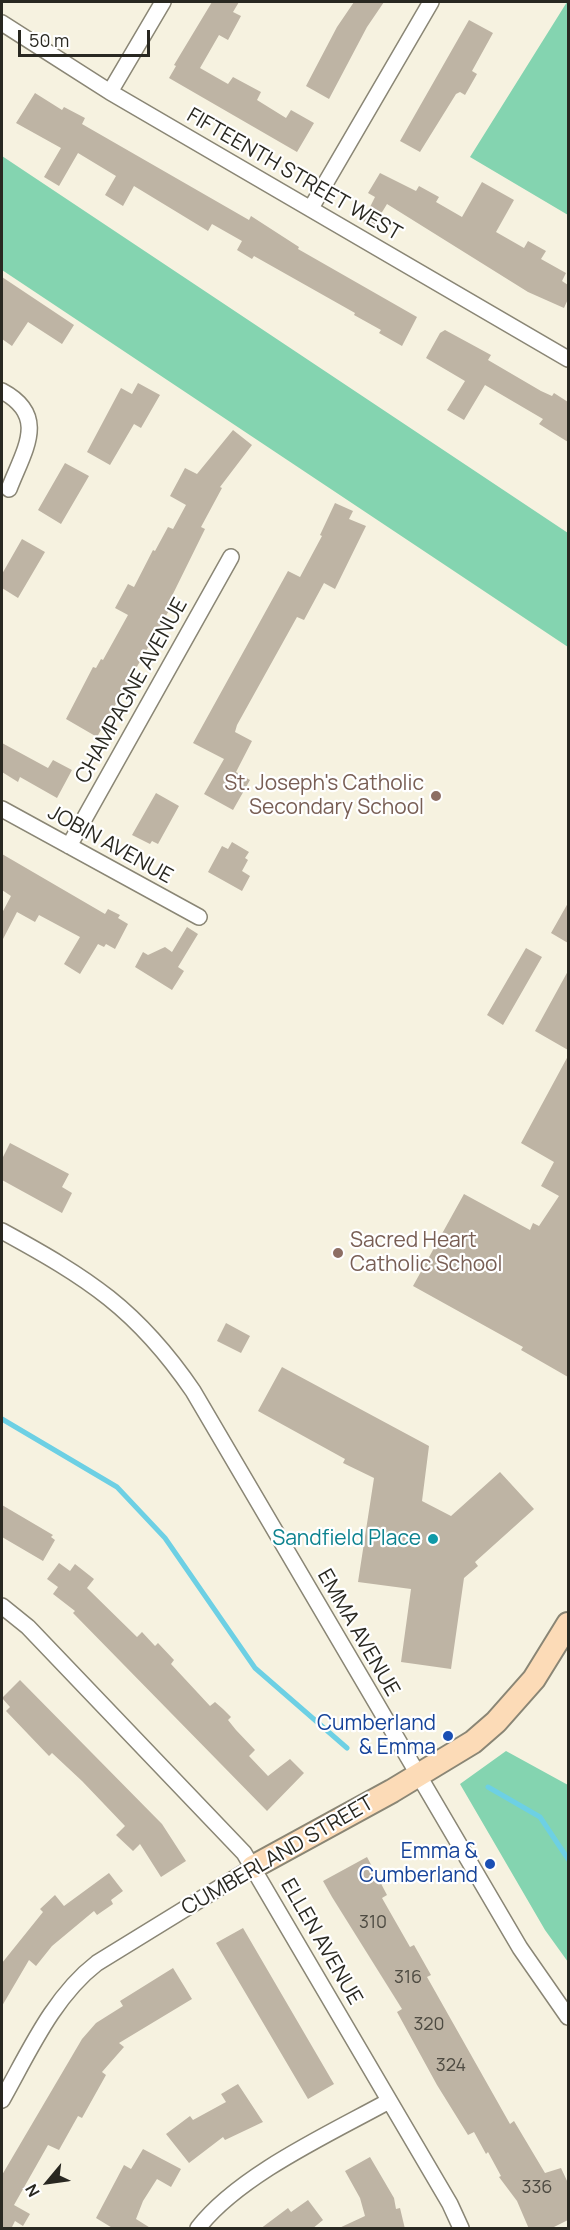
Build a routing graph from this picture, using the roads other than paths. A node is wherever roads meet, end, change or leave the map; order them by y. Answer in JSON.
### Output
{"nodes":[{"id":1,"x":163,"y":2,"type":"edge"},
{"id":2,"x":431,"y":2,"type":"edge"},
{"id":3,"x":2,"y":23,"type":"edge"},
{"id":4,"x":110,"y":93,"type":"junction"},
{"id":5,"x":311,"y":207,"type":"junction"},
{"id":6,"x":568,"y":359,"type":"edge"},
{"id":7,"x":2,"y":391,"type":"edge"},
{"id":8,"x":9,"y":489,"type":"dead end"},
{"id":9,"x":231,"y":557,"type":"dead end"},
{"id":10,"x":2,"y":809,"type":"edge"},
{"id":11,"x":69,"y":846,"type":"junction"},
{"id":12,"x":199,"y":917,"type":"dead end"},
{"id":13,"x":2,"y":1231,"type":"edge"},
{"id":14,"x":2,"y":1606,"type":"edge"},
{"id":15,"x":567,"y":1629,"type":"edge"},
{"id":16,"x":417,"y":1776,"type":"junction"},
{"id":17,"x":252,"y":1867,"type":"junction"},
{"id":18,"x":568,"y":2017,"type":"edge"},
{"id":19,"x":2,"y":2100,"type":"edge"},
{"id":20,"x":389,"y":2101,"type":"junction"},
{"id":21,"x":198,"y":2229,"type":"edge"},
{"id":22,"x":461,"y":2229,"type":"edge"}],
"edges":[{"from":1,"to":4,"type":"street"},
{"from":2,"to":5,"type":"street"},
{"from":3,"to":4,"type":"street","name":"FIFTEENTH STREET WEST"},
{"from":4,"to":5,"type":"street","name":"FIFTEENTH STREET WEST"},
{"from":5,"to":6,"type":"street","name":"FIFTEENTH STREET WEST"},
{"from":7,"to":8,"type":"street"},
{"from":9,"to":11,"type":"street","name":"CHAMPAGNE AVENUE"},
{"from":10,"to":11,"type":"street","name":"JOBIN AVENUE"},
{"from":11,"to":12,"type":"street","name":"JOBIN AVENUE"},
{"from":13,"to":16,"type":"street","name":"EMMA AVENUE"},
{"from":14,"to":17,"type":"street","name":"ELLEN AVENUE"},
{"from":15,"to":16,"type":"street","name":"CUMBERLAND STREET"},
{"from":16,"to":17,"type":"street","name":"CUMBERLAND STREET"},
{"from":16,"to":18,"type":"street","name":"EMMA AVENUE"},
{"from":17,"to":19,"type":"street","name":"CUMBERLAND STREET"},
{"from":17,"to":20,"type":"street","name":"ELLEN AVENUE"},
{"from":20,"to":21,"type":"street"},
{"from":20,"to":22,"type":"street","name":"ELLEN AVENUE"}]}
